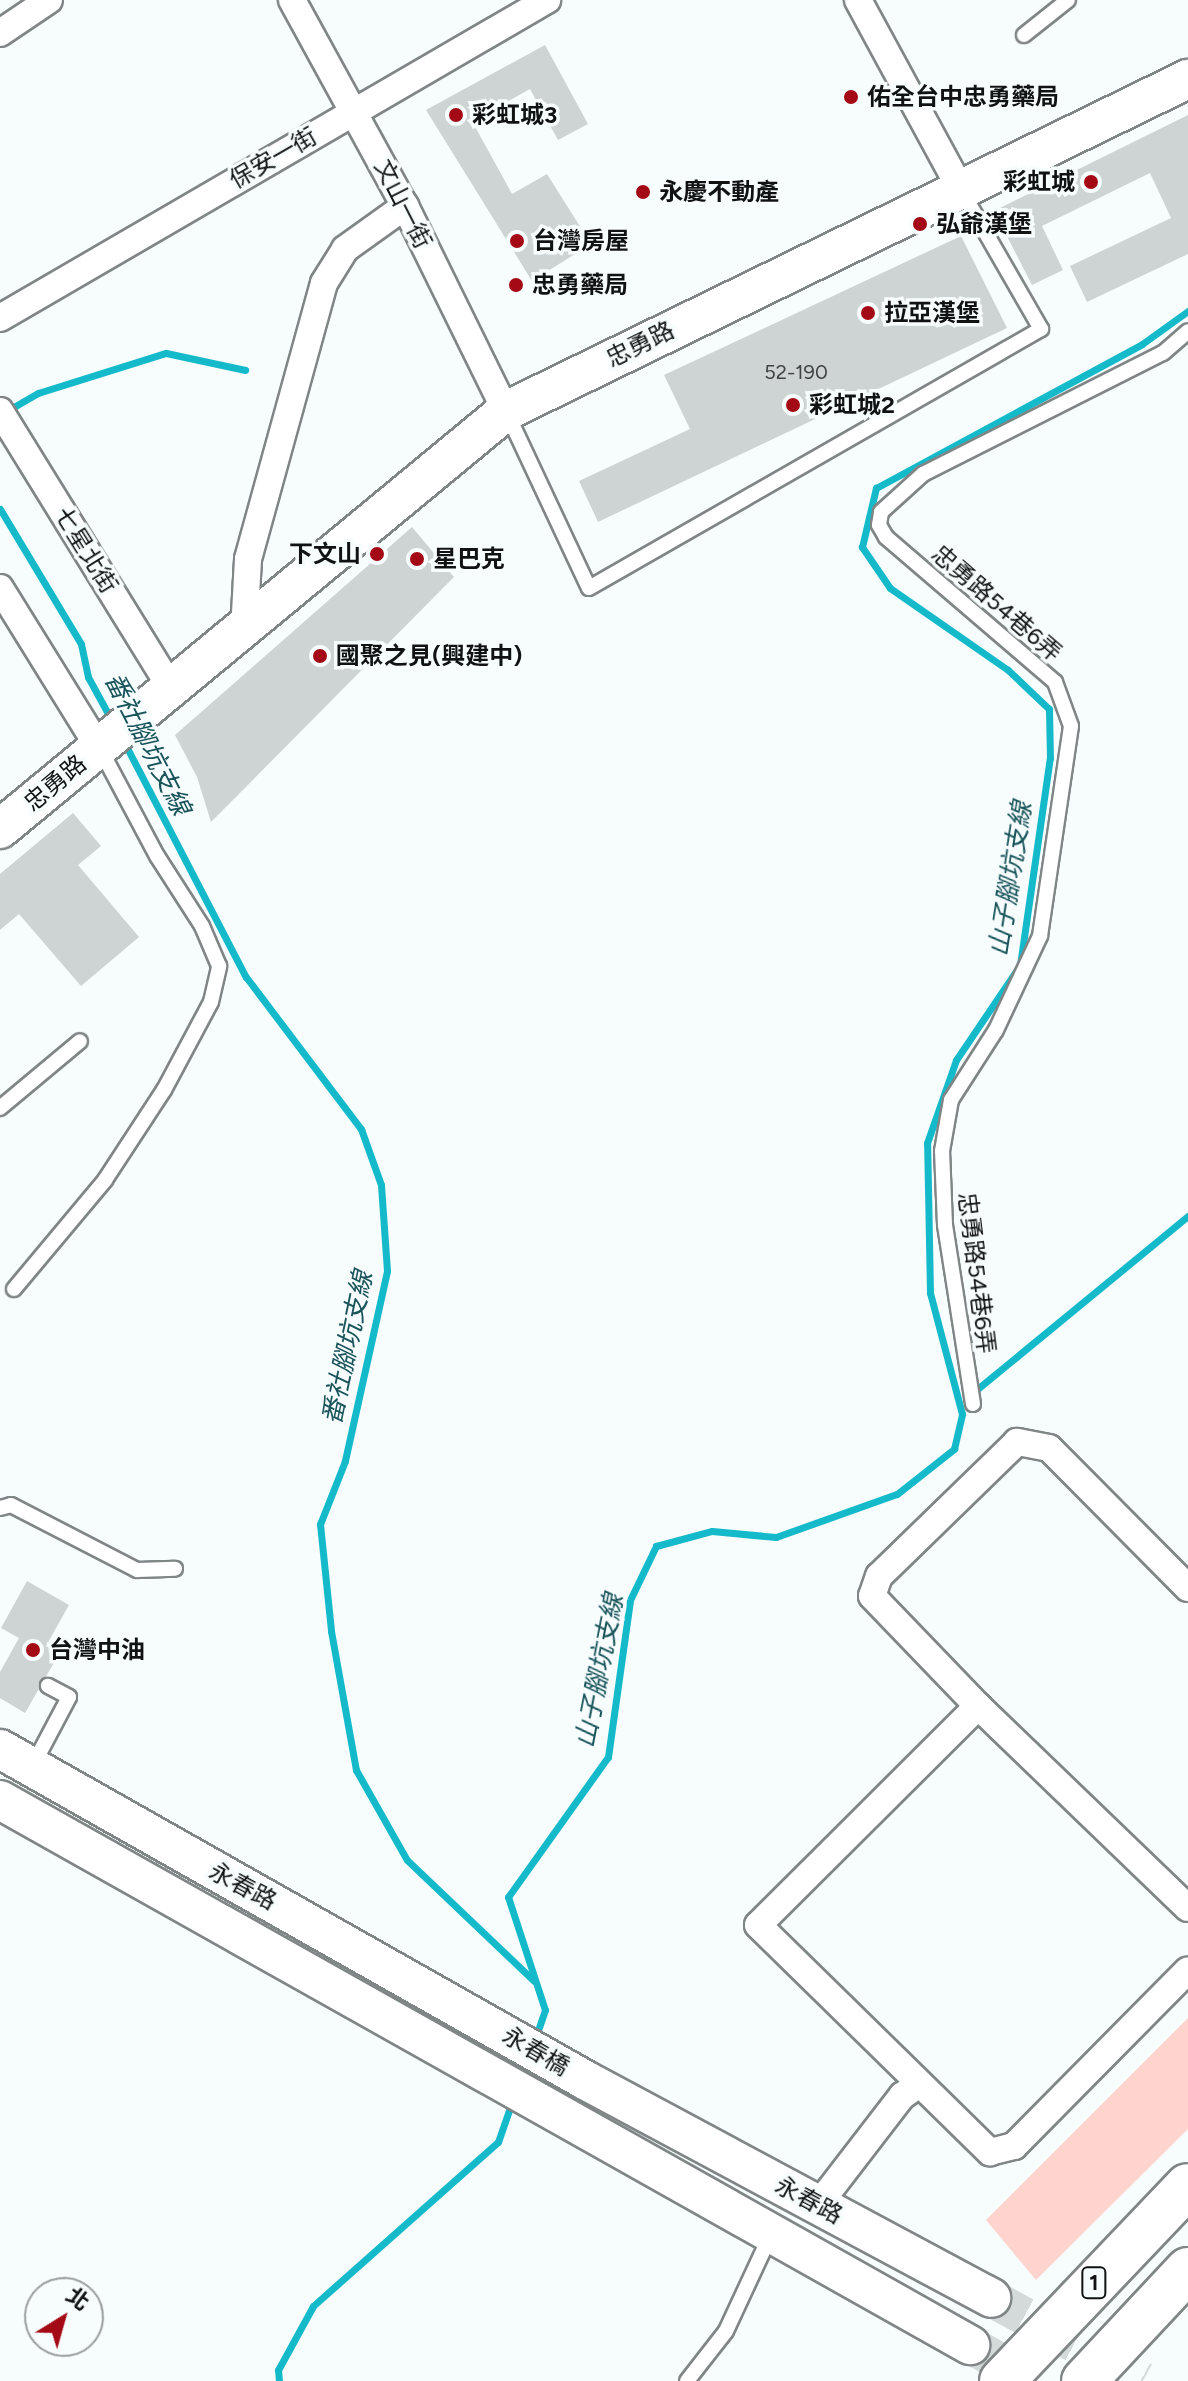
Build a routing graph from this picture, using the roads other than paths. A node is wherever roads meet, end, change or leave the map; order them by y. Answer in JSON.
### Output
{"nodes":[{"id":1,"x":49,"y":0,"type":"edge"},
{"id":2,"x":292,"y":0,"type":"edge"},
{"id":3,"x":547,"y":0,"type":"edge"},
{"id":4,"x":858,"y":0,"type":"edge"},
{"id":5,"x":1068,"y":0,"type":"edge"},
{"id":6,"x":0,"y":33,"type":"edge"},
{"id":7,"x":1024,"y":35,"type":"dead end"},
{"id":8,"x":1188,"y":79,"type":"edge"},
{"id":9,"x":354,"y":111,"type":"junction"},
{"id":10,"x":959,"y":186,"type":"junction"},
{"id":11,"x":405,"y":206,"type":"junction"},
{"id":12,"x":0,"y":318,"type":"edge"},
{"id":13,"x":1188,"y":331,"type":"edge"},
{"id":14,"x":0,"y":411,"type":"edge"},
{"id":15,"x":506,"y":411,"type":"junction"},
{"id":16,"x":0,"y":588,"type":"edge"},
{"id":17,"x":244,"y":631,"type":"junction"},
{"id":18,"x":163,"y":698,"type":"junction"},
{"id":19,"x":105,"y":742,"type":"junction"},
{"id":20,"x":0,"y":829,"type":"edge"},
{"id":21,"x":80,"y":1041,"type":"dead end"},
{"id":22,"x":0,"y":1108,"type":"edge"},
{"id":23,"x":14,"y":1289,"type":"dead end"},
{"id":24,"x":973,"y":1404,"type":"dead end"},
{"id":25,"x":0,"y":1508,"type":"edge"},
{"id":26,"x":175,"y":1569,"type":"dead end"},
{"id":27,"x":1188,"y":1588,"type":"edge"},
{"id":28,"x":48,"y":1686,"type":"dead end"},
{"id":29,"x":978,"y":1706,"type":"junction"},
{"id":30,"x":16,"y":1758,"type":"edge"},
{"id":31,"x":0,"y":1800,"type":"edge"},
{"id":32,"x":1188,"y":1908,"type":"edge"},
{"id":33,"x":1188,"y":1970,"type":"edge"},
{"id":34,"x":486,"y":2022,"type":"joint"},
{"id":35,"x":478,"y":2070,"type":"joint"},
{"id":36,"x":585,"y":2080,"type":"joint"},
{"id":37,"x":919,"y":2084,"type":"junction"},
{"id":38,"x":569,"y":2121,"type":"joint"},
{"id":39,"x":1188,"y":2186,"type":"edge"},
{"id":40,"x":818,"y":2205,"type":"junction"},
{"id":41,"x":771,"y":2234,"type":"junction"},
{"id":42,"x":1188,"y":2270,"type":"edge"},
{"id":43,"x":991,"y":2298,"type":"tunnel mouth"},
{"id":44,"x":970,"y":2345,"type":"tunnel mouth"},
{"id":45,"x":687,"y":2381,"type":"edge"},
{"id":46,"x":1002,"y":2381,"type":"edge"},
{"id":47,"x":1084,"y":2381,"type":"edge"}],
"edges":[{"from":1,"to":6,"type":"street"},
{"from":2,"to":9,"type":"street","name":"文山一街"},
{"from":3,"to":9,"type":"street","name":"保安一街"},
{"from":4,"to":10,"type":"street"},
{"from":5,"to":7,"type":"lane"},
{"from":8,"to":10,"type":"street","name":"忠勇路"},
{"from":9,"to":11,"type":"street","name":"文山一街"},
{"from":9,"to":12,"type":"street","name":"保安一街"},
{"from":10,"to":15,"type":"street","name":"忠勇路"},
{"from":10,"to":15,"type":"lane"},
{"from":11,"to":15,"type":"street","name":"文山一街"},
{"from":11,"to":17,"type":"street"},
{"from":13,"to":24,"type":"lane","name":"忠勇路54巷6弄"},
{"from":14,"to":18,"type":"street","name":"七星北街"},
{"from":15,"to":17,"type":"street","name":"忠勇路"},
{"from":16,"to":19,"type":"street"},
{"from":17,"to":18,"type":"street","name":"忠勇路"},
{"from":18,"to":19,"type":"street","name":"忠勇路"},
{"from":19,"to":20,"type":"street","name":"忠勇路"},
{"from":19,"to":23,"type":"lane"},
{"from":21,"to":22,"type":"lane"},
{"from":25,"to":26,"type":"lane"},
{"from":27,"to":29,"type":"street"},
{"from":28,"to":30,"type":"lane"},
{"from":29,"to":32,"type":"street"},
{"from":29,"to":37,"type":"street"},
{"from":30,"to":34,"type":"street","name":"永春路"},
{"from":31,"to":35,"type":"street","name":"永春路"},
{"from":33,"to":37,"type":"street"},
{"from":34,"to":36,"type":"street","name":"永春橋"},
{"from":35,"to":38,"type":"street","name":"永春橋"},
{"from":36,"to":40,"type":"street","name":"永春路"},
{"from":37,"to":40,"type":"street"},
{"from":38,"to":41,"type":"street","name":"永春路"},
{"from":39,"to":46,"type":"highway","number":"1"},
{"from":40,"to":43,"type":"street","name":"永春路"},
{"from":41,"to":44,"type":"street","name":"永春路"},
{"from":41,"to":45,"type":"lane"},
{"from":42,"to":47,"type":"highway"}]}
